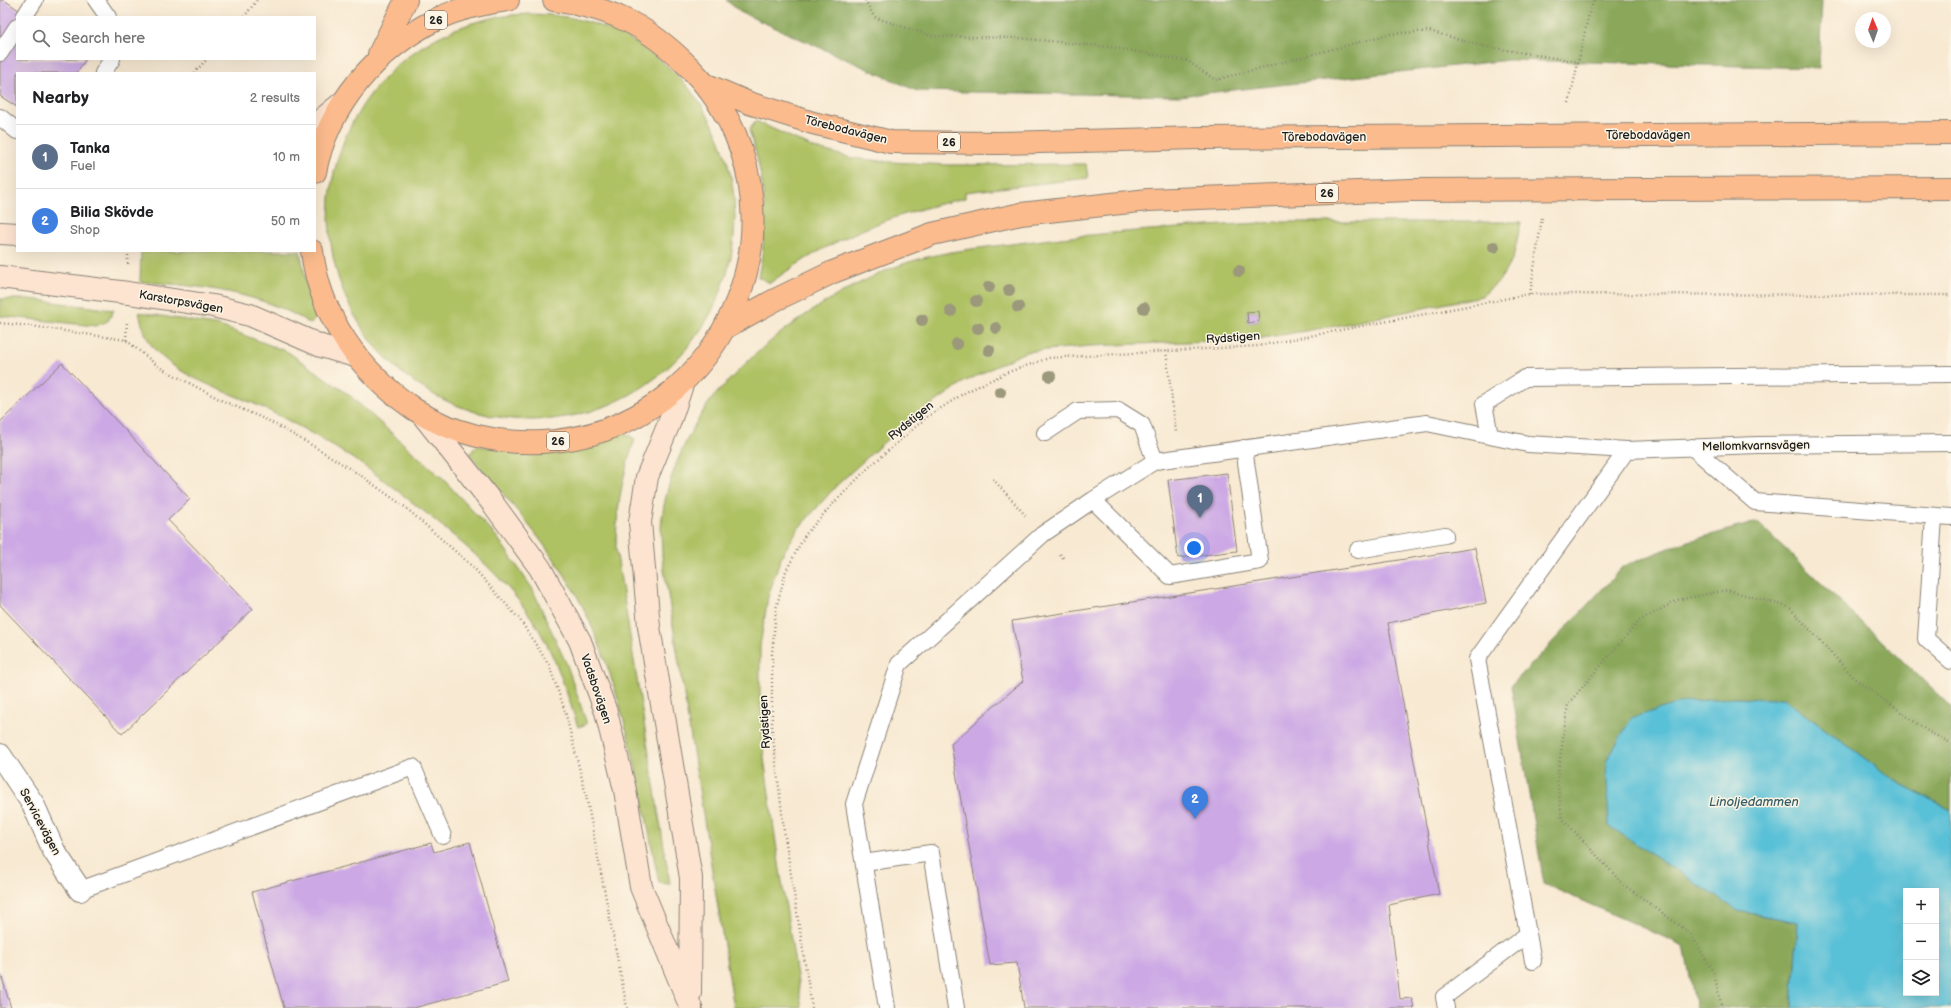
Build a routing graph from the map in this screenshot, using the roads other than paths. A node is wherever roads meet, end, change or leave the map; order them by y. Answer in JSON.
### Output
{"nodes":[{"id":1,"x":35,"y":0,"type":"edge"},
{"id":2,"x":96,"y":0,"type":"edge"},
{"id":3,"x":406,"y":0,"type":"edge"},
{"id":4,"x":508,"y":0,"type":"edge"},
{"id":5,"x":554,"y":0,"type":"edge"},
{"id":6,"x":617,"y":9,"type":"edge"},
{"id":7,"x":25,"y":16,"type":"edge"},
{"id":8,"x":107,"y":16,"type":"edge"},
{"id":9,"x":16,"y":29,"type":"edge"},
{"id":10,"x":0,"y":53,"type":"edge"},
{"id":11,"x":111,"y":60,"type":"edge"},
{"id":12,"x":375,"y":62,"type":"junction"},
{"id":13,"x":104,"y":72,"type":"edge"},
{"id":14,"x":707,"y":85,"type":"junction"},
{"id":15,"x":344,"y":102,"type":"junction"},
{"id":16,"x":0,"y":117,"type":"edge"},
{"id":17,"x":316,"y":124,"type":"edge"},
{"id":18,"x":16,"y":130,"type":"edge"},
{"id":19,"x":1951,"y":133,"type":"edge"},
{"id":20,"x":316,"y":169,"type":"edge"},
{"id":21,"x":1951,"y":188,"type":"edge"},
{"id":22,"x":0,"y":233,"type":"edge"},
{"id":23,"x":16,"y":234,"type":"edge"},
{"id":24,"x":312,"y":252,"type":"edge"},
{"id":25,"x":0,"y":277,"type":"edge"},
{"id":26,"x":726,"y":327,"type":"junction"},
{"id":27,"x":355,"y":356,"type":"junction"},
{"id":28,"x":1951,"y":374,"type":"edge"},
{"id":29,"x":684,"y":382,"type":"junction"},
{"id":30,"x":422,"y":414,"type":"junction"},
{"id":31,"x":1045,"y":433,"type":"dead end"},
{"id":32,"x":1490,"y":436,"type":"junction"},
{"id":33,"x":1951,"y":443,"type":"edge"},
{"id":34,"x":1244,"y":448,"type":"junction"},
{"id":35,"x":1692,"y":448,"type":"junction"},
{"id":36,"x":1627,"y":450,"type":"junction"},
{"id":37,"x":1154,"y":461,"type":"junction"},
{"id":38,"x":1093,"y":500,"type":"junction"},
{"id":39,"x":1951,"y":516,"type":"edge"},
{"id":40,"x":1934,"y":517,"type":"junction"},
{"id":41,"x":1445,"y":536,"type":"dead end"},
{"id":42,"x":1358,"y":550,"type":"dead end"},
{"id":43,"x":1951,"y":660,"type":"edge"},
{"id":44,"x":0,"y":755,"type":"edge"},
{"id":45,"x":443,"y":836,"type":"dead end"},
{"id":46,"x":864,"y":863,"type":"junction"},
{"id":47,"x":80,"y":890,"type":"joint"},
{"id":48,"x":1528,"y":934,"type":"junction"},
{"id":49,"x":1533,"y":960,"type":"dead end"},
{"id":50,"x":690,"y":1005,"type":"edge"},
{"id":51,"x":887,"y":1008,"type":"edge"},
{"id":52,"x":956,"y":1008,"type":"edge"},
{"id":53,"x":1446,"y":1008,"type":"edge"}],
"edges":[{"from":1,"to":7,"type":"lane"},
{"from":2,"to":8,"type":"lane"},
{"from":3,"to":12,"type":"highway","number":"26"},
{"from":4,"to":12,"type":"highway","number":"26"},
{"from":5,"to":6,"type":"highway","number":"26"},
{"from":6,"to":14,"type":"highway","number":"26"},
{"from":9,"to":10,"type":"lane"},
{"from":11,"to":13,"type":"lane"},
{"from":12,"to":15,"type":"highway","number":"26"},
{"from":14,"to":19,"type":"highway","name":"Törebodavägen","number":"26"},
{"from":14,"to":26,"type":"highway","number":"26"},
{"from":15,"to":17,"type":"main road"},
{"from":15,"to":20,"type":"highway","number":"26"},
{"from":16,"to":18,"type":"lane"},
{"from":21,"to":26,"type":"highway","number":"26"},
{"from":22,"to":23,"type":"main road"},
{"from":24,"to":27,"type":"highway","number":"26"},
{"from":25,"to":27,"type":"main road","name":"Karstorpsvägen"},
{"from":26,"to":29,"type":"highway","number":"26"},
{"from":27,"to":30,"type":"highway","number":"26"},
{"from":28,"to":32,"type":"lane"},
{"from":29,"to":30,"type":"highway","number":"26"},
{"from":29,"to":50,"type":"main road","name":"Vadsbovägen"},
{"from":30,"to":50,"type":"main road","name":"Vadsbovägen"},
{"from":31,"to":37,"type":"lane"},
{"from":32,"to":34,"type":"lane","name":"Mellomkvarnsvägen"},
{"from":32,"to":36,"type":"lane","name":"Mellomkvarnsvägen"},
{"from":33,"to":35,"type":"lane","name":"Mellomkvarnsvägen"},
{"from":34,"to":37,"type":"lane","name":"Mellomkvarnsvägen"},
{"from":34,"to":38,"type":"lane"},
{"from":35,"to":36,"type":"lane","name":"Mellomkvarnsvägen"},
{"from":35,"to":40,"type":"lane"},
{"from":36,"to":48,"type":"lane"},
{"from":37,"to":38,"type":"lane"},
{"from":38,"to":46,"type":"lane"},
{"from":39,"to":40,"type":"lane"},
{"from":40,"to":43,"type":"lane"},
{"from":41,"to":42,"type":"lane"},
{"from":44,"to":47,"type":"street","name":"Servicevägen"},
{"from":45,"to":47,"type":"lane"},
{"from":46,"to":51,"type":"lane"},
{"from":46,"to":52,"type":"lane"},
{"from":48,"to":49,"type":"lane"},
{"from":48,"to":53,"type":"lane"}]}
